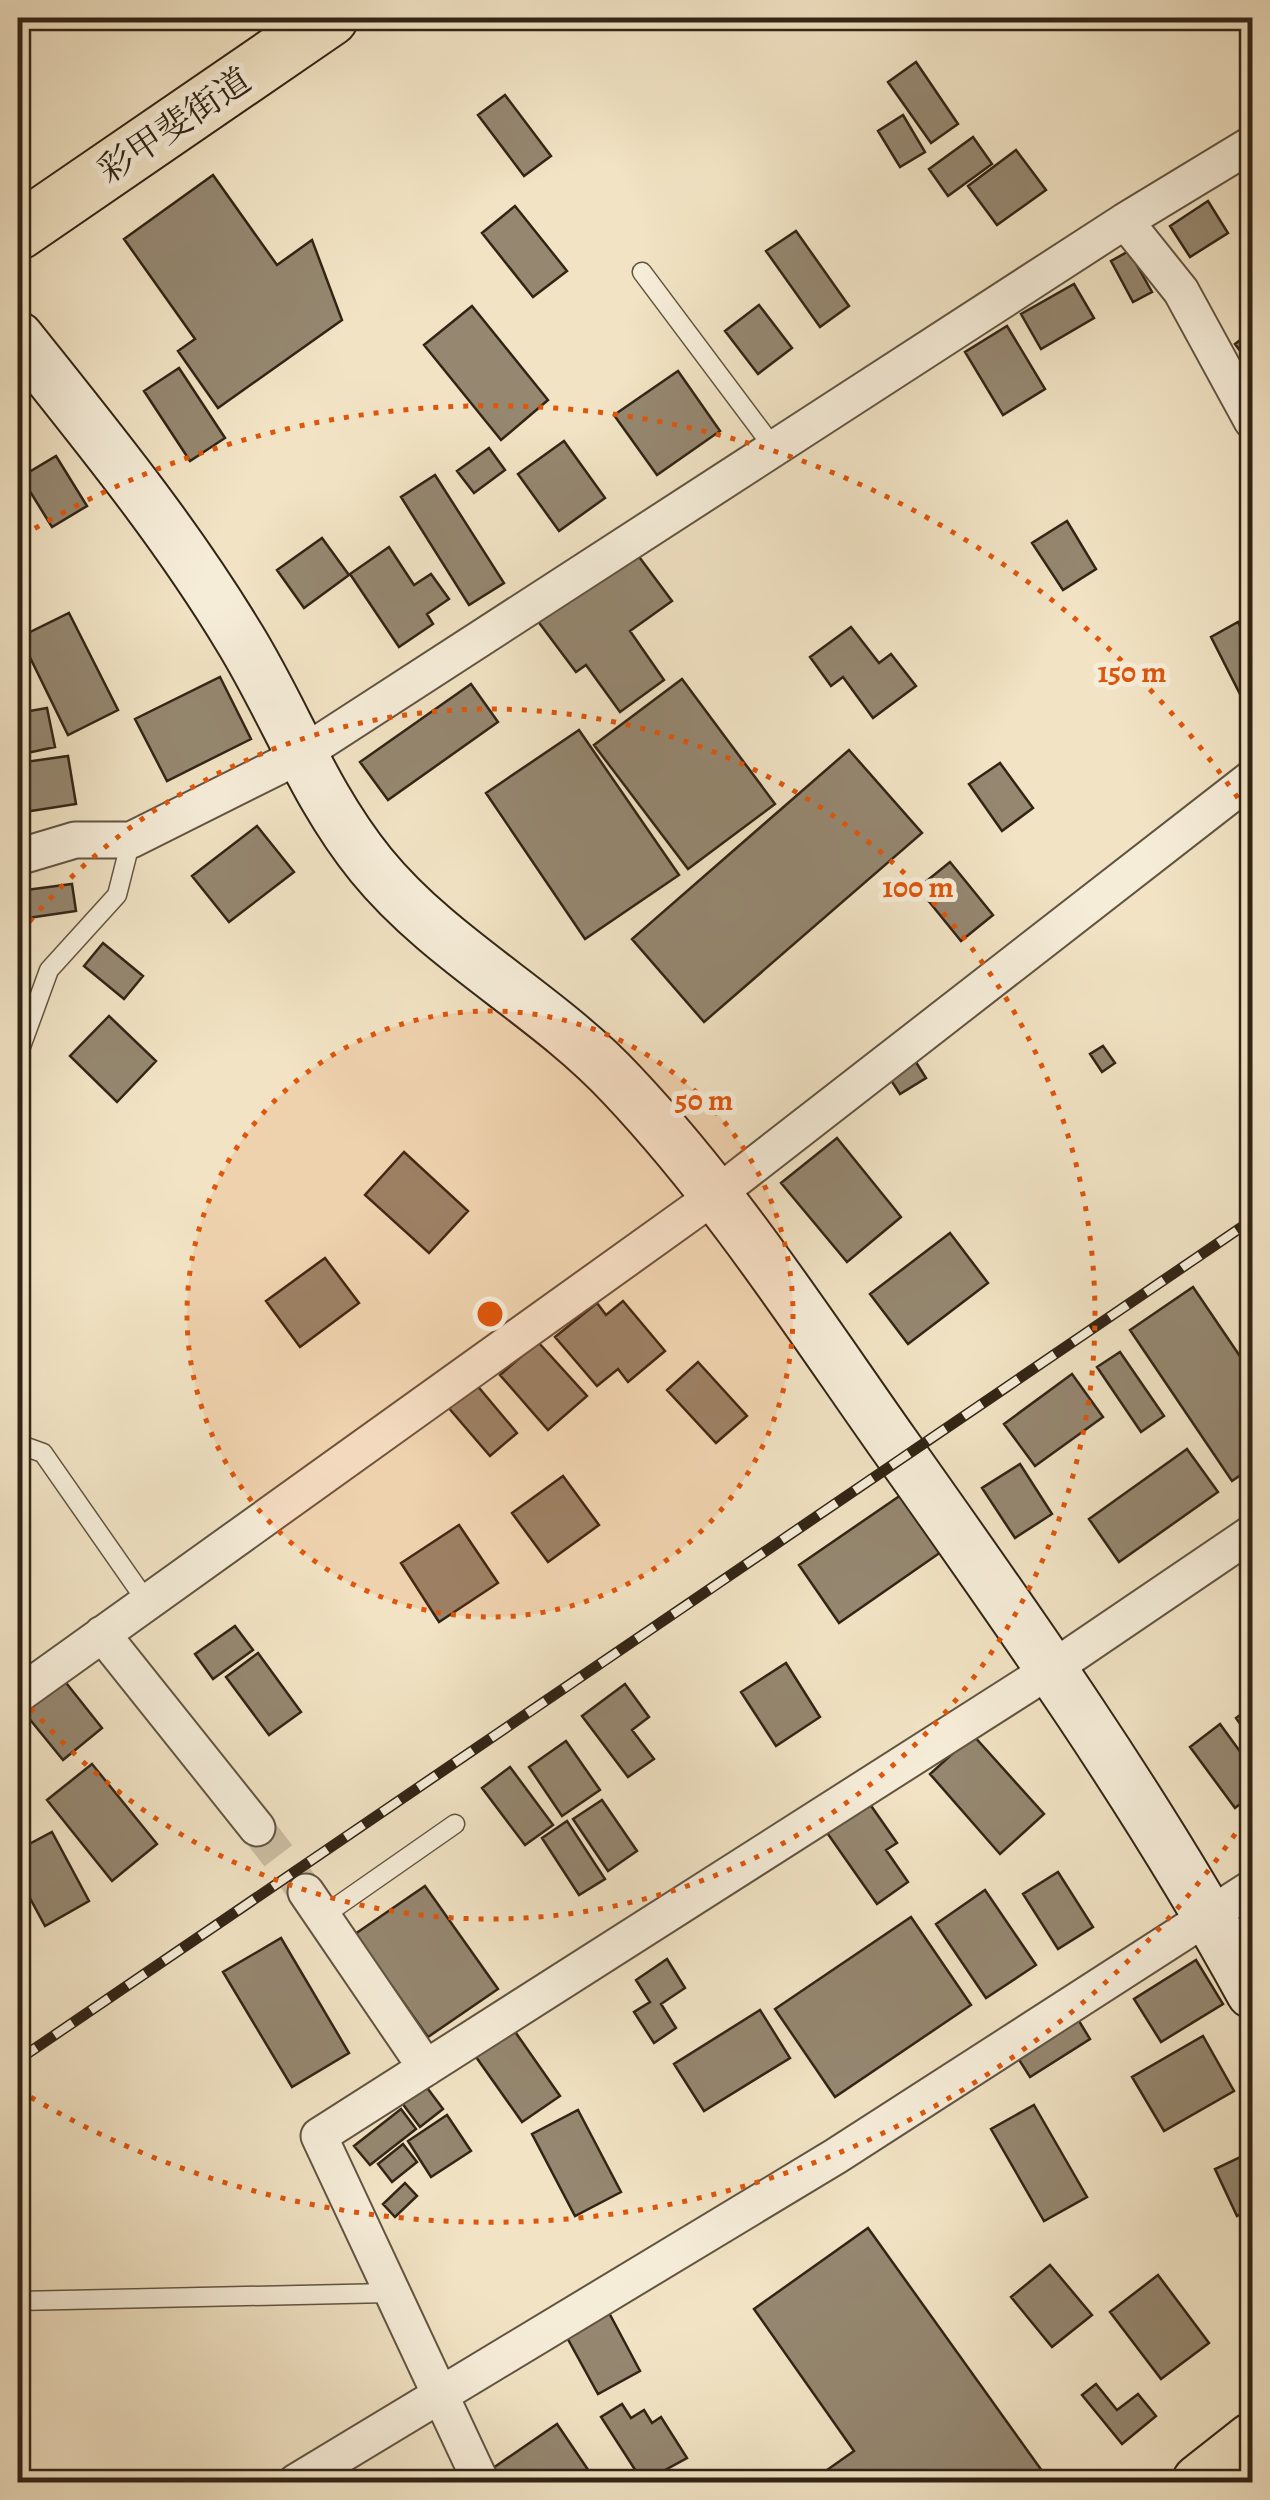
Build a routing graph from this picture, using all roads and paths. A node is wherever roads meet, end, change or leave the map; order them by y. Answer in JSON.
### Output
{"nodes":[{"id":1,"x":330,"y":18,"type":"edge"},
{"id":2,"x":1252,"y":144,"type":"edge"},
{"id":3,"x":1125,"y":221,"type":"junction"},
{"id":4,"x":18,"y":232,"type":"edge"},
{"id":5,"x":642,"y":272,"type":"dead end"},
{"id":6,"x":18,"y":337,"type":"edge"},
{"id":7,"x":1252,"y":421,"type":"edge"},
{"id":8,"x":774,"y":448,"type":"junction"},
{"id":9,"x":298,"y":756,"type":"junction"},
{"id":10,"x":1252,"y":778,"type":"edge"},
{"id":11,"x":131,"y":840,"type":"junction"},
{"id":12,"x":18,"y":857,"type":"edge"},
{"id":13,"x":18,"y":1055,"type":"edge"},
{"id":14,"x":717,"y":1194,"type":"junction"},
{"id":15,"x":18,"y":1444,"type":"edge"},
{"id":16,"x":1252,"y":1533,"type":"edge"},
{"id":17,"x":148,"y":1602,"type":"junction"},
{"id":18,"x":102,"y":1634,"type":"junction"},
{"id":19,"x":1052,"y":1668,"type":"junction"},
{"id":20,"x":18,"y":1695,"type":"edge"},
{"id":21,"x":454,"y":1824,"type":"dead end"},
{"id":22,"x":257,"y":1828,"type":"tunnel mouth"},
{"id":23,"x":1252,"y":1888,"type":"edge"},
{"id":24,"x":314,"y":1904,"type":"joint"},
{"id":25,"x":1210,"y":1916,"type":"junction"},
{"id":26,"x":1252,"y":1994,"type":"edge"},
{"id":27,"x":426,"y":2068,"type":"junction"},
{"id":28,"x":389,"y":2293,"type":"junction"},
{"id":29,"x":18,"y":2300,"type":"edge"},
{"id":30,"x":436,"y":2395,"type":"junction"},
{"id":31,"x":1252,"y":2440,"type":"edge"},
{"id":32,"x":296,"y":2482,"type":"edge"},
{"id":33,"x":481,"y":2482,"type":"edge"},
{"id":34,"x":1200,"y":2482,"type":"edge"}],
"edges":[{"from":1,"to":4,"type":"highway","name":"彩甲斐街道"},
{"from":2,"to":3,"type":"street"},
{"from":3,"to":7,"type":"street"},
{"from":3,"to":8,"type":"street"},
{"from":5,"to":8,"type":"lane"},
{"from":6,"to":9,"type":"street"},
{"from":8,"to":9,"type":"street"},
{"from":9,"to":11,"type":"street"},
{"from":9,"to":14,"type":"street"},
{"from":10,"to":14,"type":"street"},
{"from":11,"to":12,"type":"street"},
{"from":11,"to":13,"type":"lane"},
{"from":14,"to":17,"type":"street"},
{"from":14,"to":19,"type":"street"},
{"from":15,"to":17,"type":"lane"},
{"from":16,"to":19,"type":"street"},
{"from":17,"to":18,"type":"street"},
{"from":18,"to":20,"type":"street"},
{"from":18,"to":22,"type":"street"},
{"from":19,"to":25,"type":"street"},
{"from":19,"to":27,"type":"street"},
{"from":21,"to":24,"type":"lane"},
{"from":23,"to":25,"type":"street"},
{"from":24,"to":27,"type":"street"},
{"from":25,"to":26,"type":"street"},
{"from":25,"to":30,"type":"street"},
{"from":27,"to":28,"type":"street"},
{"from":28,"to":29,"type":"lane"},
{"from":28,"to":30,"type":"street"},
{"from":30,"to":32,"type":"street"},
{"from":30,"to":33,"type":"street"},
{"from":31,"to":34,"type":"highway"}]}
